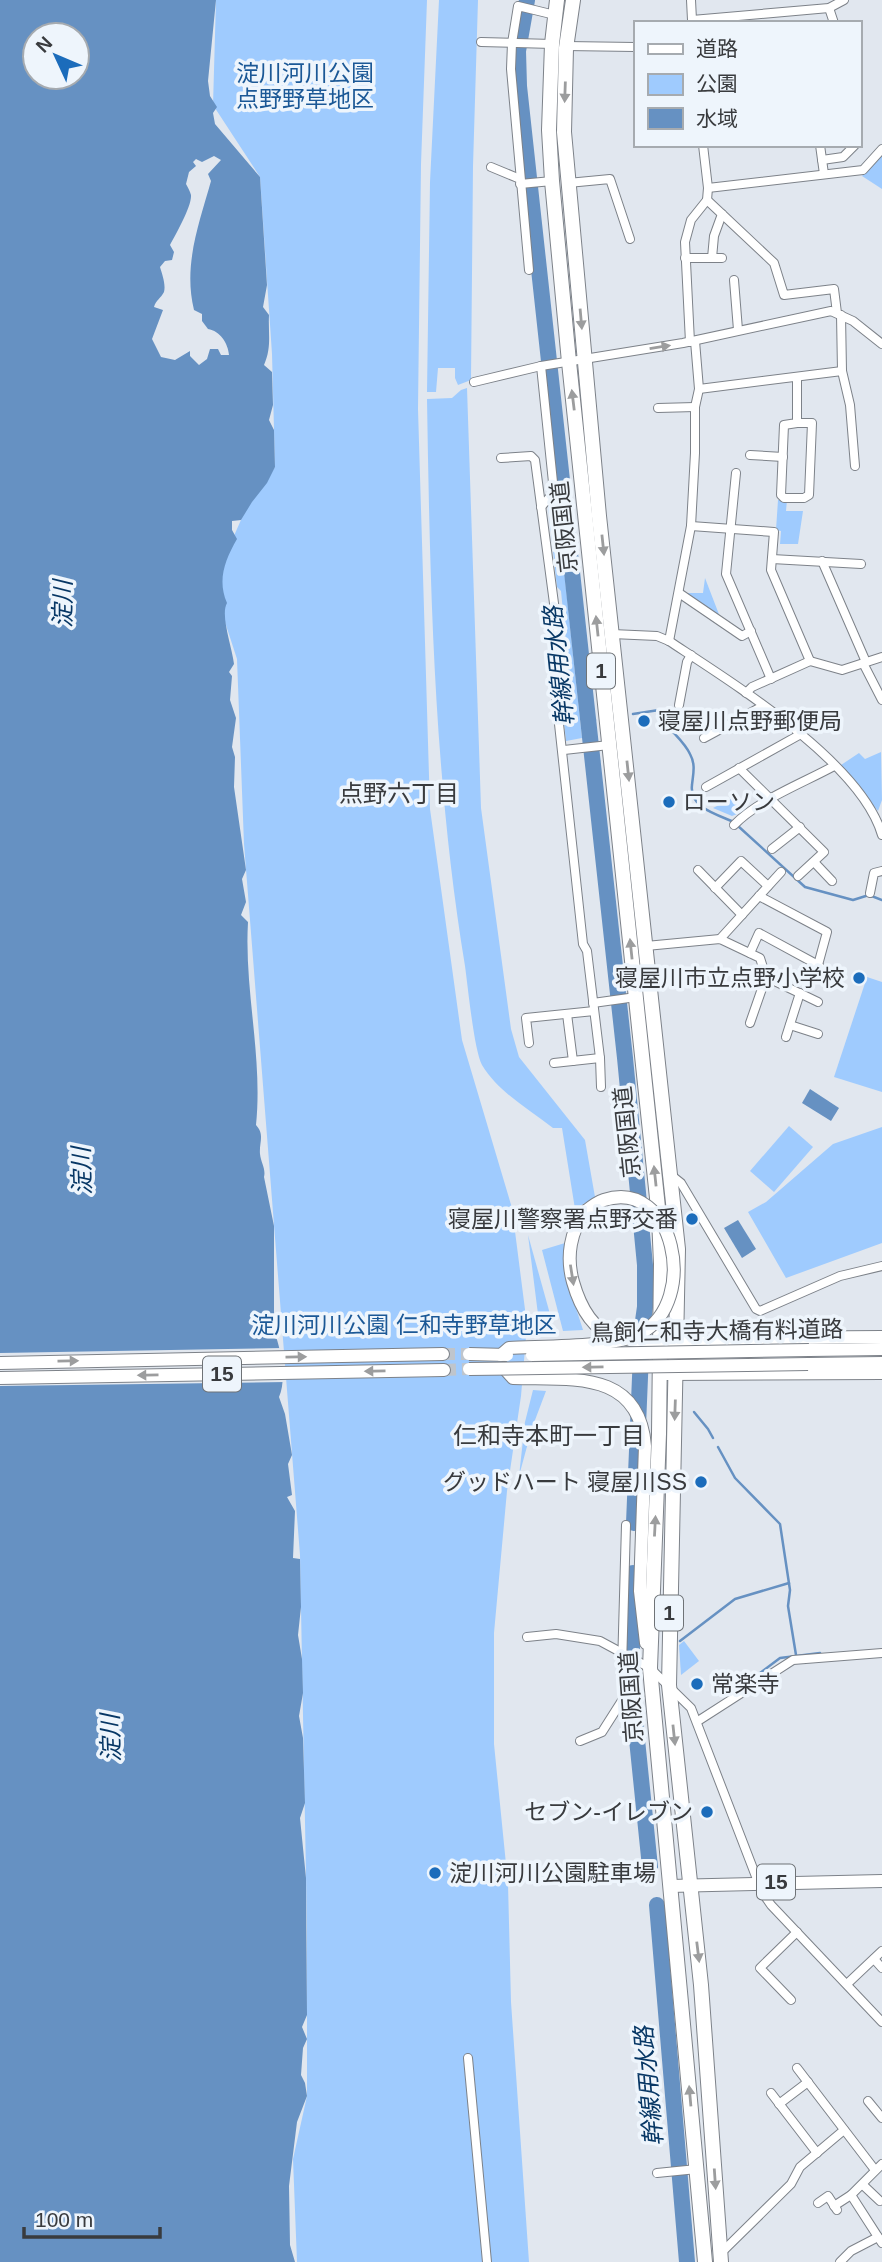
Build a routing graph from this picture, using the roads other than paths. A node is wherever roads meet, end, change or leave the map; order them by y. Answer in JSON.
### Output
{"nodes":[{"id":1,"x":557,"y":0,"type":"edge"},
{"id":2,"x":573,"y":0,"type":"edge"},
{"id":3,"x":691,"y":0,"type":"edge"},
{"id":4,"x":844,"y":0,"type":"edge"},
{"id":5,"x":829,"y":8,"type":"junction"},
{"id":6,"x":555,"y":15,"type":"junction"},
{"id":7,"x":692,"y":21,"type":"edge"},
{"id":8,"x":702,"y":21,"type":"edge"},
{"id":9,"x":833,"y":21,"type":"edge"},
{"id":10,"x":481,"y":42,"type":"dead end"},
{"id":11,"x":512,"y":43,"type":"junction"},
{"id":12,"x":559,"y":45,"type":"junction"},
{"id":13,"x":634,"y":47,"type":"edge"},
{"id":14,"x":703,"y":147,"type":"edge"},
{"id":15,"x":820,"y":147,"type":"edge"},
{"id":16,"x":855,"y":147,"type":"edge"},
{"id":17,"x":882,"y":149,"type":"edge"},
{"id":18,"x":822,"y":160,"type":"junction"},
{"id":19,"x":491,"y":167,"type":"dead end"},
{"id":20,"x":824,"y":174,"type":"junction"},
{"id":21,"x":520,"y":181,"type":"junction"},
{"id":22,"x":547,"y":182,"type":"junction"},
{"id":23,"x":569,"y":183,"type":"junction"},
{"id":24,"x":708,"y":188,"type":"junction"},
{"id":25,"x":707,"y":200,"type":"junction"},
{"id":26,"x":722,"y":214,"type":"junction"},
{"id":27,"x":630,"y":239,"type":"dead end"},
{"id":28,"x":685,"y":258,"type":"junction"},
{"id":29,"x":712,"y":258,"type":"junction"},
{"id":30,"x":722,"y":258,"type":"dead end"},
{"id":31,"x":530,"y":270,"type":"dead end"},
{"id":32,"x":734,"y":280,"type":"dead end"},
{"id":33,"x":839,"y":314,"type":"junction"},
{"id":34,"x":738,"y":330,"type":"junction"},
{"id":35,"x":693,"y":341,"type":"junction"},
{"id":36,"x":882,"y":344,"type":"edge"},
{"id":37,"x":585,"y":359,"type":"junction"},
{"id":38,"x":563,"y":363,"type":"junction"},
{"id":39,"x":542,"y":366,"type":"junction"},
{"id":40,"x":842,"y":371,"type":"junction"},
{"id":41,"x":797,"y":377,"type":"junction"},
{"id":42,"x":474,"y":382,"type":"dead end"},
{"id":43,"x":699,"y":388,"type":"junction"},
{"id":44,"x":695,"y":407,"type":"junction"},
{"id":45,"x":658,"y":408,"type":"dead end"},
{"id":46,"x":797,"y":423,"type":"junction"},
{"id":47,"x":750,"y":455,"type":"dead end"},
{"id":48,"x":783,"y":457,"type":"junction"},
{"id":49,"x":501,"y":458,"type":"dead end"},
{"id":50,"x":855,"y":466,"type":"dead end"},
{"id":51,"x":736,"y":473,"type":"dead end"},
{"id":52,"x":541,"y":507,"type":"junction"},
{"id":53,"x":691,"y":526,"type":"junction"},
{"id":54,"x":731,"y":529,"type":"junction"},
{"id":55,"x":772,"y":559,"type":"junction"},
{"id":56,"x":822,"y":561,"type":"junction"},
{"id":57,"x":861,"y":564,"type":"dead end"},
{"id":58,"x":679,"y":593,"type":"junction"},
{"id":59,"x":751,"y":631,"type":"junction"},
{"id":60,"x":612,"y":634,"type":"junction"},
{"id":61,"x":669,"y":641,"type":"junction"},
{"id":62,"x":691,"y":655,"type":"junction"},
{"id":63,"x":882,"y":657,"type":"edge"},
{"id":64,"x":810,"y":661,"type":"junction"},
{"id":65,"x":865,"y":663,"type":"junction"},
{"id":66,"x":771,"y":679,"type":"junction"},
{"id":67,"x":746,"y":693,"type":"junction"},
{"id":68,"x":882,"y":700,"type":"edge"},
{"id":69,"x":679,"y":705,"type":"dead end"},
{"id":70,"x":763,"y":706,"type":"junction"},
{"id":71,"x":801,"y":734,"type":"junction"},
{"id":72,"x":704,"y":738,"type":"dead end"},
{"id":73,"x":603,"y":746,"type":"junction"},
{"id":74,"x":564,"y":750,"type":"junction"},
{"id":75,"x":834,"y":766,"type":"junction"},
{"id":76,"x":739,"y":768,"type":"junction"},
{"id":77,"x":706,"y":787,"type":"dead end"},
{"id":78,"x":772,"y":799,"type":"junction"},
{"id":79,"x":734,"y":825,"type":"dead end"},
{"id":80,"x":800,"y":827,"type":"junction"},
{"id":81,"x":882,"y":835,"type":"edge"},
{"id":82,"x":772,"y":849,"type":"dead end"},
{"id":83,"x":814,"y":862,"type":"junction"},
{"id":84,"x":698,"y":870,"type":"dead end"},
{"id":85,"x":882,"y":870,"type":"edge"},
{"id":86,"x":781,"y":872,"type":"dead end"},
{"id":87,"x":798,"y":876,"type":"dead end"},
{"id":88,"x":832,"y":881,"type":"dead end"},
{"id":89,"x":768,"y":886,"type":"junction"},
{"id":90,"x":715,"y":888,"type":"junction"},
{"id":91,"x":870,"y":893,"type":"dead end"},
{"id":92,"x":759,"y":896,"type":"junction"},
{"id":93,"x":741,"y":915,"type":"junction"},
{"id":94,"x":720,"y":939,"type":"junction"},
{"id":95,"x":646,"y":946,"type":"junction"},
{"id":96,"x":750,"y":953,"type":"junction"},
{"id":97,"x":766,"y":977,"type":"junction"},
{"id":98,"x":800,"y":993,"type":"junction"},
{"id":99,"x":630,"y":998,"type":"junction"},
{"id":100,"x":818,"y":1002,"type":"dead end"},
{"id":101,"x":593,"y":1007,"type":"junction"},
{"id":102,"x":567,"y":1014,"type":"junction"},
{"id":103,"x":750,"y":1023,"type":"dead end"},
{"id":104,"x":790,"y":1025,"type":"junction"},
{"id":105,"x":818,"y":1034,"type":"dead end"},
{"id":106,"x":786,"y":1037,"type":"dead end"},
{"id":107,"x":529,"y":1043,"type":"dead end"},
{"id":108,"x":600,"y":1058,"type":"junction"},
{"id":109,"x":573,"y":1061,"type":"junction"},
{"id":110,"x":554,"y":1063,"type":"dead end"},
{"id":111,"x":601,"y":1087,"type":"dead end"},
{"id":112,"x":670,"y":1174,"type":"junction"},
{"id":113,"x":882,"y":1266,"type":"edge"},
{"id":114,"x":882,"y":1337,"type":"edge"},
{"id":115,"x":676,"y":1341,"type":"junction"},
{"id":116,"x":660,"y":1342,"type":"junction"},
{"id":117,"x":882,"y":1349,"type":"edge"},
{"id":118,"x":443,"y":1354,"type":"tunnel mouth"},
{"id":119,"x":469,"y":1354,"type":"tunnel mouth"},
{"id":120,"x":501,"y":1355,"type":"junction"},
{"id":121,"x":0,"y":1363,"type":"edge"},
{"id":122,"x":882,"y":1363,"type":"edge"},
{"id":123,"x":503,"y":1368,"type":"junction"},
{"id":124,"x":469,"y":1369,"type":"tunnel mouth"},
{"id":125,"x":444,"y":1370,"type":"tunnel mouth"},
{"id":126,"x":882,"y":1373,"type":"edge"},
{"id":127,"x":659,"y":1374,"type":"junction"},
{"id":128,"x":676,"y":1374,"type":"junction"},
{"id":129,"x":0,"y":1378,"type":"edge"},
{"id":130,"x":626,"y":1525,"type":"dead end"},
{"id":131,"x":627,"y":1550,"type":"junction"},
{"id":132,"x":640,"y":1550,"type":"junction"},
{"id":133,"x":527,"y":1637,"type":"dead end"},
{"id":134,"x":622,"y":1651,"type":"junction"},
{"id":135,"x":882,"y":1653,"type":"edge"},
{"id":136,"x":650,"y":1668,"type":"junction"},
{"id":137,"x":669,"y":1685,"type":"junction"},
{"id":138,"x":698,"y":1721,"type":"junction"},
{"id":139,"x":580,"y":1741,"type":"dead end"},
{"id":140,"x":882,"y":1881,"type":"edge"},
{"id":141,"x":760,"y":1883,"type":"junction"},
{"id":142,"x":690,"y":1884,"type":"junction"},
{"id":143,"x":670,"y":1886,"type":"junction"},
{"id":144,"x":797,"y":1932,"type":"junction"},
{"id":145,"x":882,"y":1951,"type":"edge"},
{"id":146,"x":874,"y":1959,"type":"junction"},
{"id":147,"x":882,"y":1968,"type":"edge"},
{"id":148,"x":847,"y":1984,"type":"junction"},
{"id":149,"x":790,"y":2000,"type":"dead end"},
{"id":150,"x":882,"y":2022,"type":"edge"},
{"id":151,"x":468,"y":2057,"type":"dead end"},
{"id":152,"x":797,"y":2068,"type":"dead end"},
{"id":153,"x":808,"y":2082,"type":"junction"},
{"id":154,"x":771,"y":2093,"type":"dead end"},
{"id":155,"x":868,"y":2101,"type":"dead end"},
{"id":156,"x":779,"y":2104,"type":"junction"},
{"id":157,"x":882,"y":2118,"type":"edge"},
{"id":158,"x":844,"y":2130,"type":"junction"},
{"id":159,"x":817,"y":2153,"type":"junction"},
{"id":160,"x":879,"y":2167,"type":"edge"},
{"id":161,"x":691,"y":2170,"type":"junction"},
{"id":162,"x":657,"y":2173,"type":"dead end"},
{"id":163,"x":863,"y":2185,"type":"junction"},
{"id":164,"x":851,"y":2195,"type":"junction"},
{"id":165,"x":879,"y":2202,"type":"edge"},
{"id":166,"x":818,"y":2203,"type":"dead end"},
{"id":167,"x":880,"y":2240,"type":"edge"},
{"id":168,"x":721,"y":2258,"type":"edge"},
{"id":169,"x":487,"y":2262,"type":"edge"},
{"id":170,"x":705,"y":2262,"type":"edge"},
{"id":171,"x":840,"y":2262,"type":"edge"}],
"edges":[{"from":1,"to":6,"type":"highway","name":"京阪国道","number":"1"},
{"from":2,"to":12,"type":"highway","name":"京阪国道","number":"1"},
{"from":3,"to":7,"type":"street"},
{"from":4,"to":5,"type":"street"},
{"from":5,"to":8,"type":"street"},
{"from":5,"to":9,"type":"street"},
{"from":6,"to":11,"type":"street"},
{"from":6,"to":12,"type":"highway","name":"京阪国道","number":"1"},
{"from":10,"to":11,"type":"street"},
{"from":11,"to":12,"type":"street"},
{"from":11,"to":21,"type":"street"},
{"from":12,"to":13,"type":"street"},
{"from":12,"to":22,"type":"highway","name":"京阪国道","number":"1"},
{"from":12,"to":23,"type":"highway","name":"京阪国道","number":"1","one_way":true},
{"from":14,"to":24,"type":"street"},
{"from":15,"to":18,"type":"street"},
{"from":16,"to":18,"type":"street"},
{"from":17,"to":20,"type":"street"},
{"from":18,"to":20,"type":"street"},
{"from":19,"to":21,"type":"street"},
{"from":20,"to":24,"type":"street"},
{"from":21,"to":22,"type":"street"},
{"from":21,"to":31,"type":"street"},
{"from":22,"to":38,"type":"highway","name":"京阪国道","number":"1"},
{"from":23,"to":27,"type":"street"},
{"from":23,"to":37,"type":"highway","name":"京阪国道","number":"1","one_way":true},
{"from":24,"to":25,"type":"street"},
{"from":25,"to":26,"type":"street"},
{"from":25,"to":28,"type":"street"},
{"from":26,"to":29,"type":"street"},
{"from":26,"to":33,"type":"street"},
{"from":28,"to":29,"type":"street"},
{"from":28,"to":35,"type":"street"},
{"from":29,"to":30,"type":"street"},
{"from":32,"to":34,"type":"street"},
{"from":33,"to":34,"type":"street"},
{"from":33,"to":36,"type":"street"},
{"from":33,"to":40,"type":"street"},
{"from":34,"to":35,"type":"street"},
{"from":37,"to":35,"type":"street","one_way":true},
{"from":35,"to":43,"type":"street"},
{"from":37,"to":38,"type":"street"},
{"from":37,"to":60,"type":"highway","name":"京阪国道","number":"1","one_way":true},
{"from":38,"to":39,"type":"street"},
{"from":73,"to":38,"type":"highway","name":"京阪国道","number":"1","one_way":true},
{"from":39,"to":42,"type":"street"},
{"from":39,"to":52,"type":"street"},
{"from":40,"to":41,"type":"street"},
{"from":40,"to":50,"type":"street"},
{"from":41,"to":43,"type":"street"},
{"from":41,"to":46,"type":"street"},
{"from":43,"to":44,"type":"street"},
{"from":44,"to":45,"type":"street"},
{"from":44,"to":53,"type":"street"},
{"from":46,"to":48,"type":"street"},
{"from":46,"to":48,"type":"street"},
{"from":47,"to":48,"type":"street"},
{"from":49,"to":52,"type":"street"},
{"from":51,"to":54,"type":"street"},
{"from":52,"to":74,"type":"street"},
{"from":53,"to":54,"type":"street"},
{"from":53,"to":58,"type":"street"},
{"from":54,"to":55,"type":"street"},
{"from":54,"to":59,"type":"street"},
{"from":55,"to":56,"type":"street"},
{"from":55,"to":64,"type":"street"},
{"from":56,"to":57,"type":"street"},
{"from":56,"to":65,"type":"street"},
{"from":58,"to":59,"type":"street"},
{"from":58,"to":61,"type":"street"},
{"from":59,"to":66,"type":"street"},
{"from":60,"to":61,"type":"street"},
{"from":60,"to":95,"type":"highway","name":"京阪国道","number":"1","one_way":true},
{"from":61,"to":62,"type":"street"},
{"from":62,"to":67,"type":"street"},
{"from":62,"to":69,"type":"street"},
{"from":63,"to":65,"type":"street"},
{"from":64,"to":65,"type":"street"},
{"from":64,"to":66,"type":"street"},
{"from":65,"to":68,"type":"street"},
{"from":66,"to":67,"type":"street"},
{"from":67,"to":70,"type":"street"},
{"from":70,"to":71,"type":"street"},
{"from":70,"to":72,"type":"street"},
{"from":71,"to":75,"type":"street"},
{"from":71,"to":76,"type":"street"},
{"from":73,"to":74,"type":"street"},
{"from":99,"to":73,"type":"highway","name":"京阪国道","number":"1","one_way":true},
{"from":74,"to":101,"type":"street"},
{"from":75,"to":78,"type":"street"},
{"from":75,"to":81,"type":"street"},
{"from":76,"to":77,"type":"street"},
{"from":76,"to":78,"type":"street"},
{"from":78,"to":79,"type":"street"},
{"from":78,"to":80,"type":"street"},
{"from":80,"to":82,"type":"street"},
{"from":80,"to":83,"type":"street"},
{"from":83,"to":87,"type":"street"},
{"from":83,"to":88,"type":"street"},
{"from":84,"to":90,"type":"street"},
{"from":85,"to":91,"type":"street"},
{"from":86,"to":89,"type":"street"},
{"from":89,"to":90,"type":"street"},
{"from":89,"to":92,"type":"street"},
{"from":90,"to":93,"type":"street"},
{"from":92,"to":93,"type":"street"},
{"from":92,"to":96,"type":"street"},
{"from":93,"to":94,"type":"street"},
{"from":94,"to":95,"type":"street"},
{"from":94,"to":96,"type":"street"},
{"from":95,"to":112,"type":"highway","name":"京阪国道","number":"1"},
{"from":96,"to":97,"type":"street"},
{"from":97,"to":98,"type":"street"},
{"from":97,"to":103,"type":"street"},
{"from":98,"to":100,"type":"street"},
{"from":98,"to":104,"type":"street"},
{"from":99,"to":101,"type":"street"},
{"from":116,"to":99,"type":"highway","name":"京阪国道","number":"1","one_way":true},
{"from":101,"to":102,"type":"street"},
{"from":101,"to":108,"type":"street"},
{"from":102,"to":107,"type":"street"},
{"from":102,"to":109,"type":"street"},
{"from":104,"to":105,"type":"street"},
{"from":104,"to":106,"type":"street"},
{"from":108,"to":109,"type":"street"},
{"from":108,"to":111,"type":"street"},
{"from":109,"to":110,"type":"street"},
{"from":112,"to":113,"type":"street"},
{"from":112,"to":115,"type":"highway","name":"京阪国道","number":"1"},
{"from":114,"to":115,"type":"main road"},
{"from":115,"to":116,"type":"main road"},
{"from":115,"to":128,"type":"highway","name":"京阪国道","number":"1"},
{"from":120,"to":116,"type":"main road","one_way":true,"bridge":true},
{"from":116,"to":127,"type":"highway","name":"京阪国道","number":"1"},
{"from":117,"to":120,"type":"main road","name":"鳥飼仁和寺大橋有料道路","bridge":true},
{"from":121,"to":118,"type":"main road","number":"15","one_way":true},
{"from":119,"to":120,"type":"main road","name":"鳥飼仁和寺大橋有料道路","bridge":true},
{"from":122,"to":123,"type":"main road","name":"鳥飼仁和寺大橋有料道路","one_way":true,"bridge":true},
{"from":123,"to":124,"type":"main road","name":"鳥飼仁和寺大橋有料道路","bridge":true},
{"from":123,"to":132,"type":"main road"},
{"from":125,"to":129,"type":"main road","number":"15","one_way":true},
{"from":126,"to":128,"type":"main road"},
{"from":127,"to":128,"type":"main road"},
{"from":136,"to":127,"type":"highway","name":"京阪国道","number":"1","one_way":true},
{"from":128,"to":137,"type":"highway","name":"京阪国道","number":"1","one_way":true},
{"from":130,"to":131,"type":"street"},
{"from":131,"to":132,"type":"street"},
{"from":131,"to":134,"type":"street"},
{"from":132,"to":136,"type":"main road"},
{"from":133,"to":134,"type":"street"},
{"from":134,"to":136,"type":"street"},
{"from":134,"to":139,"type":"street"},
{"from":135,"to":138,"type":"street"},
{"from":136,"to":137,"type":"street"},
{"from":136,"to":143,"type":"highway","name":"京阪国道","number":"1"},
{"from":137,"to":138,"type":"street"},
{"from":137,"to":142,"type":"highway","name":"京阪国道","number":"1","one_way":true},
{"from":138,"to":141,"type":"street"},
{"from":140,"to":141,"type":"main road","number":"15"},
{"from":141,"to":142,"type":"main road","number":"15"},
{"from":141,"to":144,"type":"street"},
{"from":142,"to":143,"type":"main road","number":"15"},
{"from":142,"to":168,"type":"highway","name":"京阪国道","number":"1","one_way":true},
{"from":161,"to":143,"type":"highway","name":"京阪国道","number":"1","one_way":true},
{"from":144,"to":148,"type":"street"},
{"from":144,"to":149,"type":"street"},
{"from":145,"to":146,"type":"street"},
{"from":146,"to":147,"type":"street"},
{"from":146,"to":148,"type":"street"},
{"from":148,"to":150,"type":"street"},
{"from":151,"to":169,"type":"street"},
{"from":152,"to":153,"type":"street"},
{"from":153,"to":156,"type":"street"},
{"from":153,"to":158,"type":"street"},
{"from":154,"to":156,"type":"street"},
{"from":155,"to":157,"type":"street"},
{"from":156,"to":159,"type":"street"},
{"from":158,"to":159,"type":"street"},
{"from":158,"to":160,"type":"street"},
{"from":159,"to":168,"type":"street"},
{"from":160,"to":163,"type":"street"},
{"from":161,"to":162,"type":"street"},
{"from":161,"to":170,"type":"highway","name":"京阪国道","number":"1"},
{"from":163,"to":164,"type":"street"},
{"from":163,"to":165,"type":"street"},
{"from":164,"to":166,"type":"street"},
{"from":164,"to":167,"type":"street"},
{"from":167,"to":171,"type":"street"}]}
